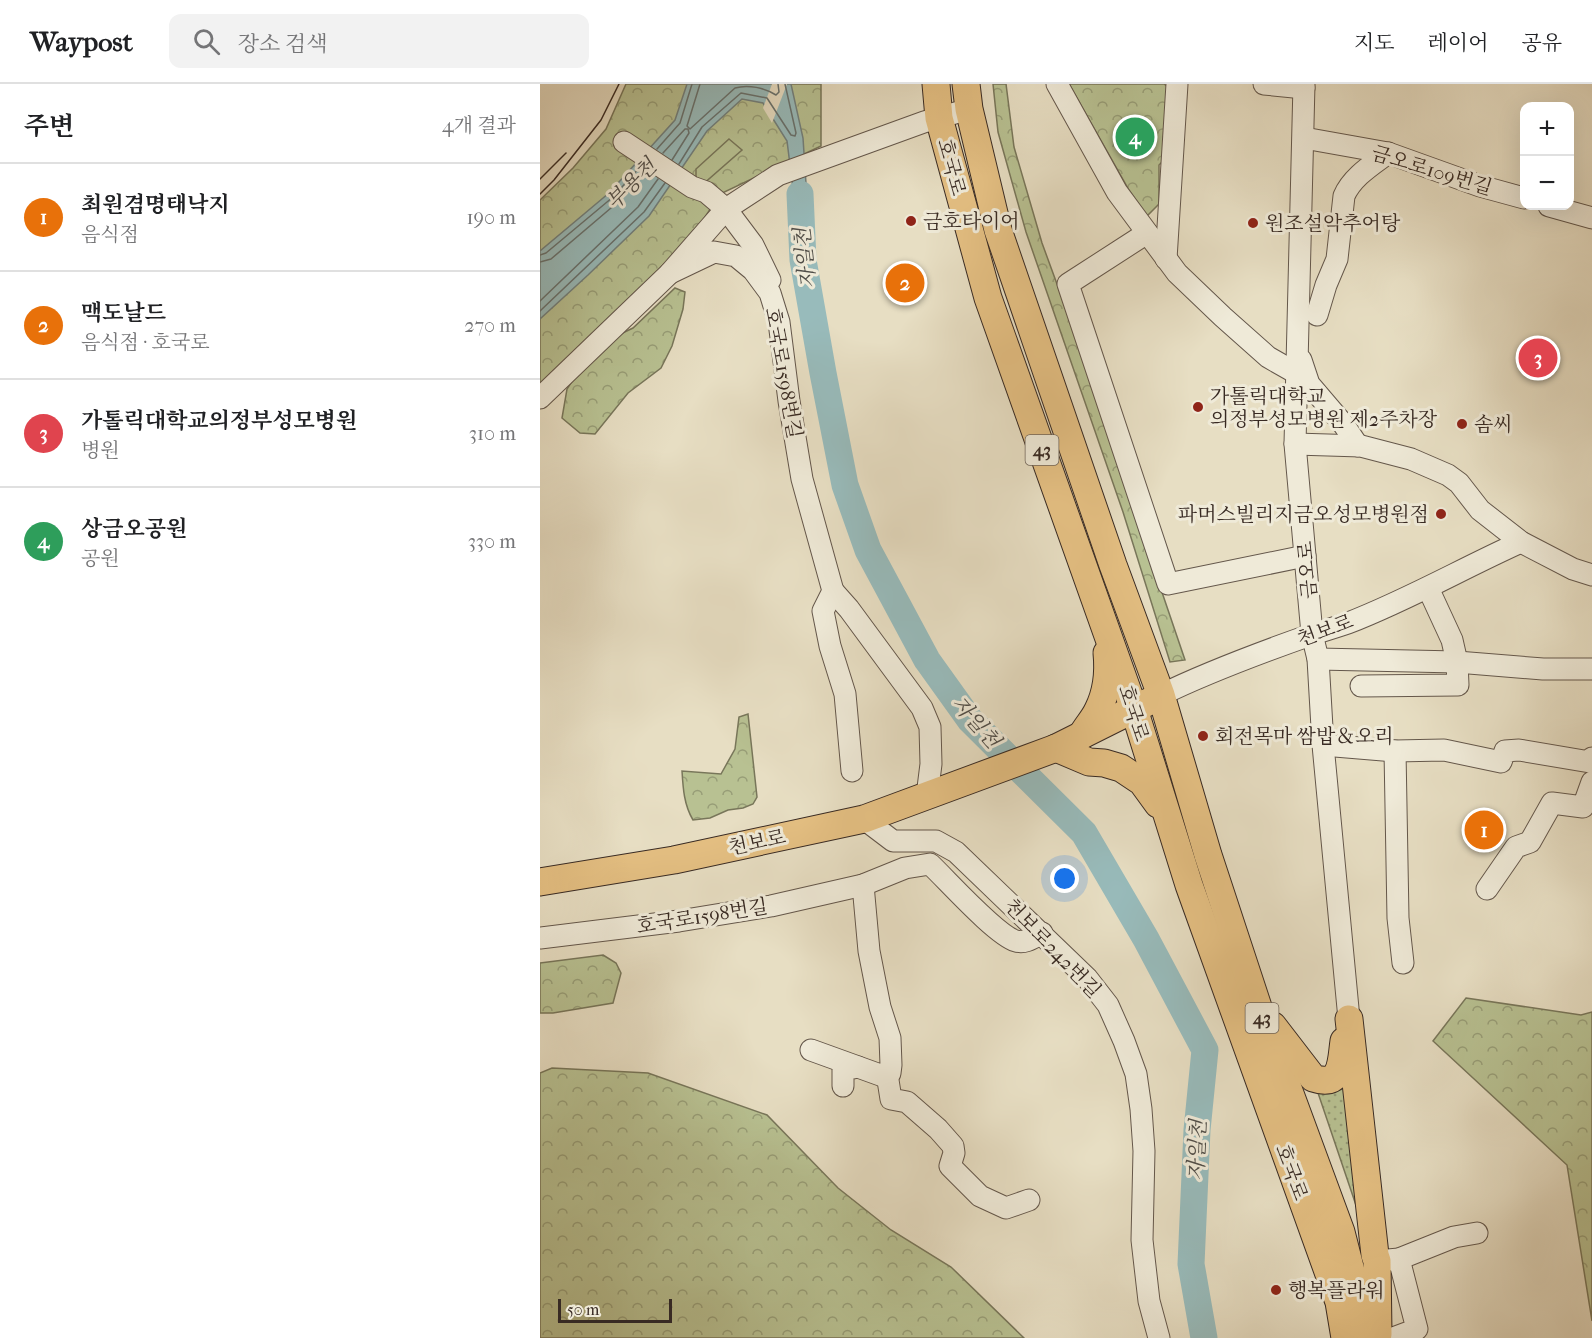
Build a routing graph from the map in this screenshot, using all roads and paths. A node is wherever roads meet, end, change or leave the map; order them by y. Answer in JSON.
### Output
{"nodes":[{"id":1,"x":936,"y":84,"type":"edge"},
{"id":2,"x":1058,"y":84,"type":"edge"},
{"id":3,"x":1177,"y":84,"type":"edge"},
{"id":4,"x":1264,"y":84,"type":"edge"},
{"id":5,"x":1304,"y":86,"type":"edge"},
{"id":6,"x":968,"y":97,"type":"edge"},
{"id":7,"x":939,"y":118,"type":"junction"},
{"id":8,"x":1304,"y":138,"type":"junction"},
{"id":9,"x":624,"y":142,"type":"dead end"},
{"id":10,"x":1388,"y":153,"type":"junction"},
{"id":11,"x":958,"y":188,"type":"junction"},
{"id":12,"x":1520,"y":197,"type":"edge"},
{"id":13,"x":726,"y":209,"type":"junction"},
{"id":14,"x":1563,"y":210,"type":"edge"},
{"id":15,"x":1592,"y":218,"type":"edge"},
{"id":16,"x":998,"y":230,"type":"junction"},
{"id":17,"x":1147,"y":233,"type":"junction"},
{"id":18,"x":1166,"y":259,"type":"junction"},
{"id":19,"x":670,"y":273,"type":"junction"},
{"id":20,"x":1317,"y":315,"type":"dead end"},
{"id":21,"x":780,"y":322,"type":"junction"},
{"id":22,"x":1298,"y":349,"type":"junction"},
{"id":23,"x":1296,"y":373,"type":"junction"},
{"id":24,"x":540,"y":398,"type":"edge"},
{"id":25,"x":1295,"y":444,"type":"junction"},
{"id":26,"x":1358,"y":446,"type":"junction"},
{"id":27,"x":1521,"y":542,"type":"junction"},
{"id":28,"x":1305,"y":556,"type":"junction"},
{"id":29,"x":1592,"y":575,"type":"edge"},
{"id":30,"x":1428,"y":588,"type":"junction"},
{"id":31,"x":833,"y":591,"type":"junction"},
{"id":32,"x":1104,"y":625,"type":"junction"},
{"id":33,"x":1312,"y":634,"type":"junction"},
{"id":34,"x":1318,"y":659,"type":"junction"},
{"id":35,"x":1457,"y":662,"type":"junction"},
{"id":36,"x":1592,"y":669,"type":"edge"},
{"id":37,"x":1361,"y":686,"type":"dead end"},
{"id":38,"x":1161,"y":695,"type":"junction"},
{"id":39,"x":1134,"y":709,"type":"junction"},
{"id":40,"x":1082,"y":735,"type":"junction"},
{"id":41,"x":1323,"y":744,"type":"junction"},
{"id":42,"x":1056,"y":748,"type":"junction"},
{"id":43,"x":1395,"y":750,"type":"junction"},
{"id":44,"x":852,"y":771,"type":"dead end"},
{"id":45,"x":1591,"y":771,"type":"edge"},
{"id":46,"x":927,"y":796,"type":"junction"},
{"id":47,"x":864,"y":819,"type":"junction"},
{"id":48,"x":1171,"y":828,"type":"junction"},
{"id":49,"x":540,"y":882,"type":"edge"},
{"id":50,"x":863,"y":885,"type":"junction"},
{"id":51,"x":1487,"y":889,"type":"dead end"},
{"id":52,"x":1042,"y":933,"type":"junction"},
{"id":53,"x":540,"y":938,"type":"edge"},
{"id":54,"x":1403,"y":963,"type":"dead end"},
{"id":55,"x":1258,"y":1007,"type":"junction"},
{"id":56,"x":1349,"y":1019,"type":"junction"},
{"id":57,"x":811,"y":1050,"type":"dead end"},
{"id":58,"x":858,"y":1067,"type":"junction"},
{"id":59,"x":887,"y":1074,"type":"junction"},
{"id":60,"x":843,"y":1086,"type":"dead end"},
{"id":61,"x":1029,"y":1200,"type":"dead end"},
{"id":62,"x":1477,"y":1233,"type":"dead end"},
{"id":63,"x":1388,"y":1260,"type":"junction"},
{"id":64,"x":1159,"y":1338,"type":"edge"},
{"id":65,"x":1345,"y":1338,"type":"edge"},
{"id":66,"x":1368,"y":1338,"type":"edge"},
{"id":67,"x":1377,"y":1338,"type":"edge"},
{"id":68,"x":1392,"y":1338,"type":"edge"}],
"edges":[{"from":1,"to":7,"type":"main road","name":"호국로","number":"43"},
{"from":2,"to":17,"type":"street"},
{"from":3,"to":18,"type":"street"},
{"from":4,"to":5,"type":"street"},
{"from":5,"to":8,"type":"street","name":"금오로"},
{"from":6,"to":7,"type":"street"},
{"from":6,"to":16,"type":"main road","name":"호국로","number":"43"},
{"from":7,"to":11,"type":"main road","name":"호국로","number":"43"},
{"from":7,"to":13,"type":"street"},
{"from":8,"to":10,"type":"street","name":"금오로109번길"},
{"from":8,"to":22,"type":"street","name":"금오로"},
{"from":9,"to":13,"type":"street"},
{"from":10,"to":12,"type":"street","name":"금오로109번길"},
{"from":10,"to":20,"type":"street"},
{"from":11,"to":16,"type":"main road"},
{"from":11,"to":32,"type":"main road","name":"호국로","number":"43"},
{"from":13,"to":19,"type":"street"},
{"from":13,"to":21,"type":"street"},
{"from":14,"to":15,"type":"street"},
{"from":16,"to":38,"type":"main road","name":"호국로","number":"43"},
{"from":17,"to":18,"type":"street"},
{"from":17,"to":28,"type":"street"},
{"from":18,"to":23,"type":"street"},
{"from":19,"to":21,"type":"street","name":"호국로1598번길"},
{"from":19,"to":24,"type":"street"},
{"from":21,"to":31,"type":"street","name":"호국로1598번길"},
{"from":22,"to":23,"type":"street","name":"금오로"},
{"from":22,"to":26,"type":"street"},
{"from":23,"to":25,"type":"street","name":"금오로"},
{"from":25,"to":26,"type":"street"},
{"from":25,"to":28,"type":"street","name":"금오로"},
{"from":26,"to":27,"type":"street"},
{"from":27,"to":29,"type":"street"},
{"from":27,"to":30,"type":"street","name":"천보로"},
{"from":28,"to":33,"type":"street","name":"금오로"},
{"from":30,"to":33,"type":"street","name":"천보로"},
{"from":30,"to":35,"type":"street"},
{"from":31,"to":44,"type":"street"},
{"from":31,"to":46,"type":"street"},
{"from":32,"to":39,"type":"main road","name":"호국로","number":"43"},
{"from":32,"to":40,"type":"main road"},
{"from":33,"to":34,"type":"street","name":"금오로"},
{"from":33,"to":38,"type":"street","name":"천보로"},
{"from":34,"to":35,"type":"street"},
{"from":34,"to":41,"type":"street","name":"금오로"},
{"from":35,"to":36,"type":"street"},
{"from":35,"to":37,"type":"street"},
{"from":38,"to":39,"type":"main road","name":"천보로"},
{"from":38,"to":55,"type":"main road","name":"호국로","number":"43"},
{"from":39,"to":40,"type":"main road","name":"천보로"},
{"from":39,"to":48,"type":"main road","name":"호국로","number":"43"},
{"from":40,"to":42,"type":"main road","name":"천보로"},
{"from":41,"to":43,"type":"street"},
{"from":41,"to":56,"type":"street","name":"금오로"},
{"from":42,"to":46,"type":"main road","name":"천보로"},
{"from":42,"to":48,"type":"main road"},
{"from":43,"to":45,"type":"street"},
{"from":43,"to":54,"type":"street"},
{"from":45,"to":51,"type":"street"},
{"from":46,"to":47,"type":"main road","name":"천보로"},
{"from":47,"to":49,"type":"main road","name":"천보로"},
{"from":47,"to":52,"type":"street","name":"천보로242번길"},
{"from":48,"to":65,"type":"main road","name":"호국로","number":"43"},
{"from":50,"to":52,"type":"street","name":"호국로1598번길"},
{"from":50,"to":53,"type":"street","name":"호국로1598번길"},
{"from":50,"to":59,"type":"street"},
{"from":52,"to":64,"type":"street","name":"천보로242번길"},
{"from":55,"to":56,"type":"main road"},
{"from":55,"to":66,"type":"main road","name":"호국로","number":"43"},
{"from":56,"to":63,"type":"main road"},
{"from":57,"to":58,"type":"street"},
{"from":58,"to":59,"type":"street"},
{"from":58,"to":60,"type":"street"},
{"from":59,"to":61,"type":"street"},
{"from":62,"to":63,"type":"street"},
{"from":63,"to":67,"type":"main road"},
{"from":63,"to":68,"type":"street"}]}
